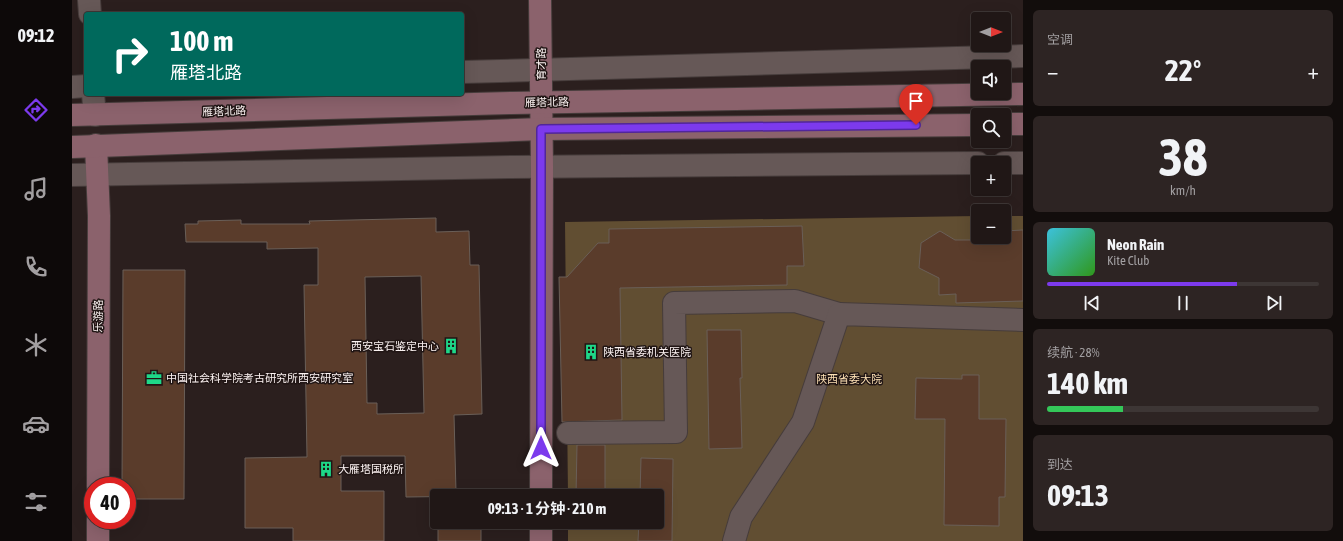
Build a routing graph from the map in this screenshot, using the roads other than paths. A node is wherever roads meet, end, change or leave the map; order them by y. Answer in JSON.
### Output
{"nodes":[{"id":1,"x":89,"y":0,"type":"edge"},
{"id":2,"x":540,"y":0,"type":"edge"},
{"id":3,"x":90,"y":12,"type":"edge"},
{"id":4,"x":1023,"y":56,"type":"edge"},
{"id":5,"x":541,"y":70,"type":"junction"},
{"id":6,"x":464,"y":72,"type":"edge"},
{"id":7,"x":84,"y":86,"type":"edge"},
{"id":8,"x":72,"y":87,"type":"edge"},
{"id":9,"x":1023,"y":94,"type":"edge"},
{"id":10,"x":541,"y":102,"type":"junction"},
{"id":11,"x":94,"y":104,"type":"edge"},
{"id":12,"x":72,"y":115,"type":"edge"},
{"id":13,"x":1011,"y":124,"type":"edge"},
{"id":14,"x":1023,"y":124,"type":"edge"},
{"id":15,"x":971,"y":125,"type":"edge"},
{"id":16,"x":541,"y":129,"type":"junction"},
{"id":17,"x":96,"y":145,"type":"junction"},
{"id":18,"x":72,"y":147,"type":"edge"},
{"id":19,"x":971,"y":163,"type":"edge"},
{"id":20,"x":1011,"y":163,"type":"edge"},
{"id":21,"x":1023,"y":163,"type":"edge"},
{"id":22,"x":542,"y":167,"type":"junction"},
{"id":23,"x":72,"y":175,"type":"edge"},
{"id":24,"x":98,"y":175,"type":"junction"},
{"id":25,"x":839,"y":314,"type":"junction"},
{"id":26,"x":1023,"y":320,"type":"edge"},
{"id":27,"x":568,"y":433,"type":"dead end"},
{"id":28,"x":98,"y":477,"type":"edge"},
{"id":29,"x":541,"y":489,"type":"edge"},
{"id":30,"x":98,"y":529,"type":"edge"},
{"id":31,"x":541,"y":529,"type":"edge"},
{"id":32,"x":98,"y":541,"type":"edge"},
{"id":33,"x":541,"y":541,"type":"edge"},
{"id":34,"x":734,"y":541,"type":"edge"}],
"edges":[{"from":1,"to":3,"type":"street"},
{"from":2,"to":5,"type":"main road","name":"育才路"},
{"from":4,"to":5,"type":"street"},
{"from":5,"to":6,"type":"street"},
{"from":5,"to":10,"type":"main road","name":"育才路"},
{"from":7,"to":8,"type":"street"},
{"from":9,"to":10,"type":"main road","name":"雁塔北路"},
{"from":10,"to":11,"type":"main road","name":"雁塔北路"},
{"from":10,"to":16,"type":"main road","name":"育才路"},
{"from":11,"to":12,"type":"main road","name":"雁塔北路"},
{"from":13,"to":14,"type":"main road"},
{"from":15,"to":16,"type":"main road"},
{"from":16,"to":17,"type":"main road"},
{"from":16,"to":22,"type":"main road","name":"育才路"},
{"from":17,"to":18,"type":"main road"},
{"from":17,"to":24,"type":"main road","name":"乐游路"},
{"from":19,"to":22,"type":"street"},
{"from":20,"to":21,"type":"street"},
{"from":22,"to":24,"type":"street"},
{"from":22,"to":29,"type":"main road","name":"育才路"},
{"from":23,"to":24,"type":"street"},
{"from":24,"to":28,"type":"main road","name":"乐游路"},
{"from":25,"to":26,"type":"street"},
{"from":25,"to":27,"type":"street"},
{"from":25,"to":34,"type":"street"},
{"from":30,"to":32,"type":"main road"},
{"from":31,"to":33,"type":"main road"}]}
